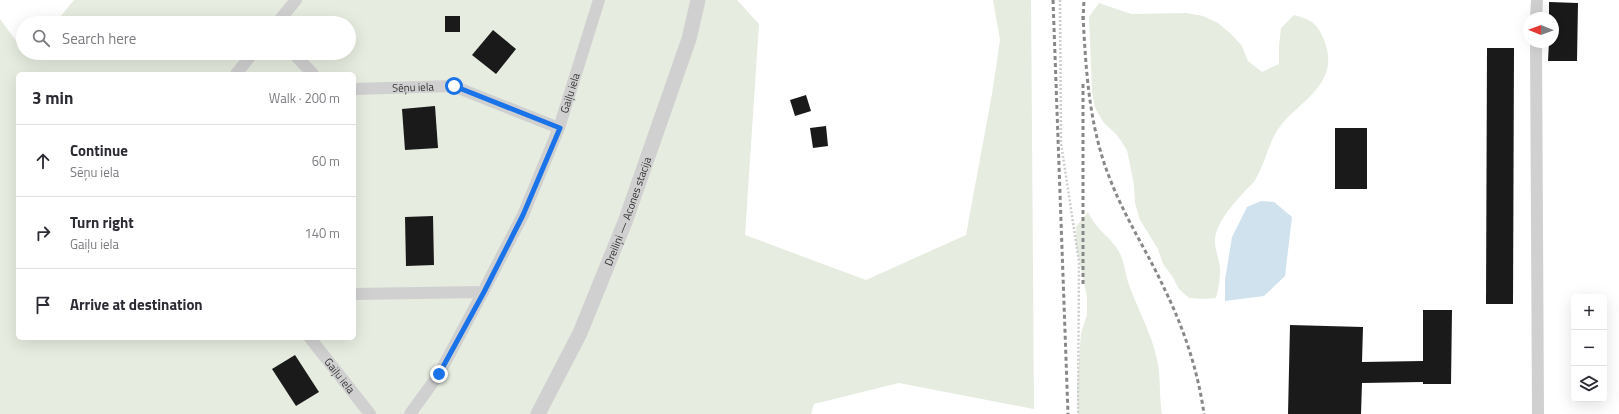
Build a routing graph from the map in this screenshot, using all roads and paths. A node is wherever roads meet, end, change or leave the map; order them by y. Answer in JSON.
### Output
{"nodes":[{"id":1,"x":296,"y":0,"type":"edge"},
{"id":2,"x":599,"y":0,"type":"edge"},
{"id":3,"x":698,"y":0,"type":"edge"},
{"id":4,"x":1060,"y":0,"type":"edge"},
{"id":5,"x":1536,"y":0,"type":"edge"},
{"id":6,"x":1536,"y":12,"type":"edge"},
{"id":7,"x":283,"y":16,"type":"edge"},
{"id":8,"x":1536,"y":48,"type":"edge"},
{"id":9,"x":247,"y":60,"type":"edge"},
{"id":10,"x":300,"y":60,"type":"edge"},
{"id":11,"x":238,"y":72,"type":"edge"},
{"id":12,"x":311,"y":72,"type":"edge"},
{"id":13,"x":356,"y":89,"type":"edge"},
{"id":14,"x":560,"y":128,"type":"junction"},
{"id":15,"x":484,"y":292,"type":"junction"},
{"id":16,"x":356,"y":294,"type":"edge"},
{"id":17,"x":312,"y":340,"type":"edge"},
{"id":18,"x":370,"y":414,"type":"edge"},
{"id":19,"x":410,"y":414,"type":"edge"},
{"id":20,"x":538,"y":414,"type":"edge"},
{"id":21,"x":1078,"y":414,"type":"edge"},
{"id":22,"x":1538,"y":414,"type":"edge"}],
"edges":[{"from":1,"to":7,"type":"street"},
{"from":2,"to":14,"type":"street","name":"Gaiļu iela"},
{"from":3,"to":20,"type":"street","name":"Dreiliņi — Acones stacija"},
{"from":4,"to":21,"type":"path"},
{"from":5,"to":6,"type":"street"},
{"from":8,"to":22,"type":"street"},
{"from":9,"to":11,"type":"street"},
{"from":10,"to":12,"type":"street"},
{"from":13,"to":14,"type":"street","name":"Sēņu iela"},
{"from":14,"to":15,"type":"street","name":"Gaiļu iela"},
{"from":15,"to":16,"type":"street"},
{"from":15,"to":19,"type":"street","name":"Gaiļu iela"},
{"from":17,"to":18,"type":"street","name":"Gaiļu iela"}]}
